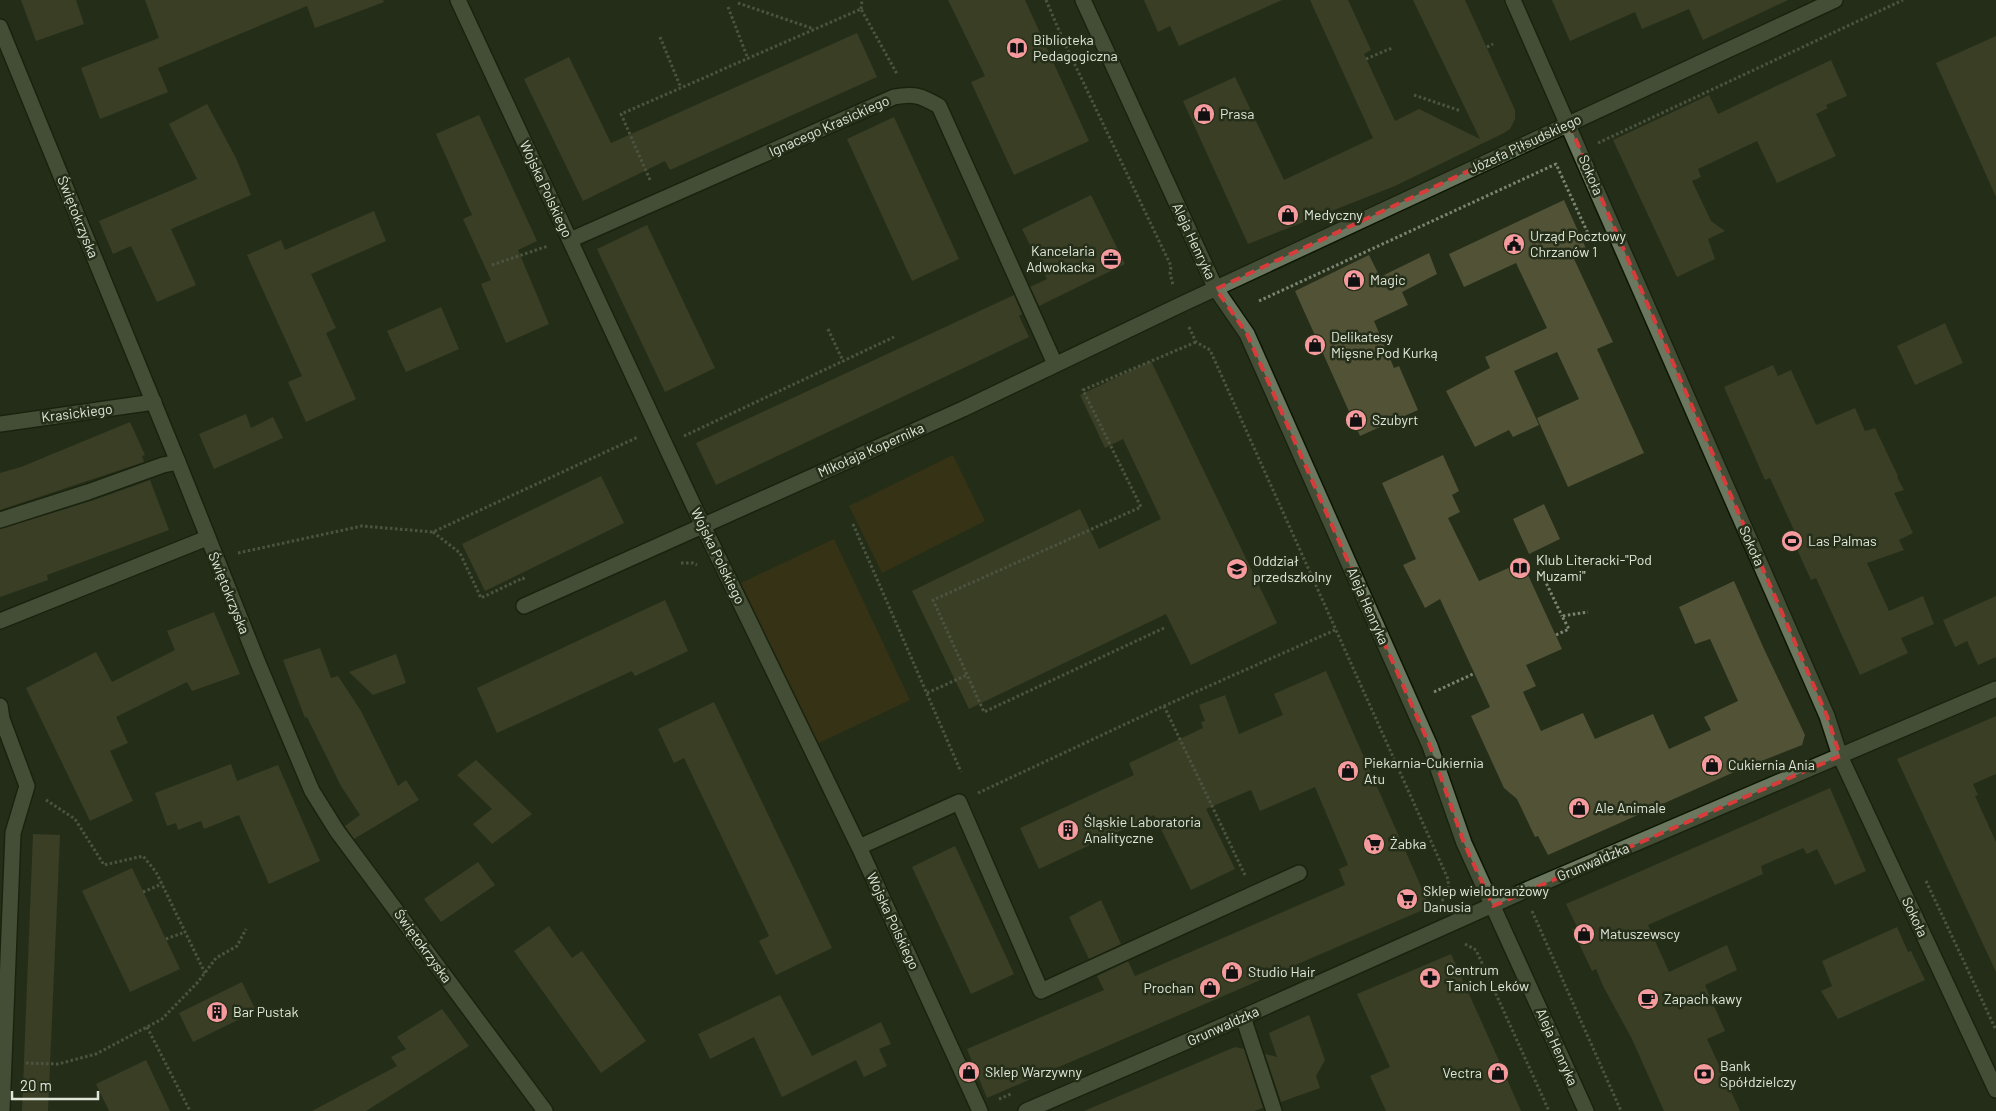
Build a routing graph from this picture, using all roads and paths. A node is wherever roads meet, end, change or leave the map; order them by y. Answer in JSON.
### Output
{"nodes":[{"id":1,"x":458,"y":0,"type":"edge"},
{"id":2,"x":862,"y":0,"type":"edge"},
{"id":3,"x":1046,"y":0,"type":"edge"},
{"id":4,"x":1083,"y":0,"type":"edge"},
{"id":5,"x":1513,"y":0,"type":"edge"},
{"id":6,"x":1835,"y":0,"type":"edge"},
{"id":7,"x":1903,"y":0,"type":"edge"},
{"id":8,"x":738,"y":3,"type":"dead end"},
{"id":9,"x":728,"y":7,"type":"dead end"},
{"id":10,"x":861,"y":9,"type":"junction"},
{"id":11,"x":0,"y":27,"type":"edge"},
{"id":12,"x":815,"y":29,"type":"junction"},
{"id":13,"x":660,"y":37,"type":"dead end"},
{"id":14,"x":1493,"y":44,"type":"dead end"},
{"id":15,"x":1487,"y":47,"type":"dead end"},
{"id":16,"x":1392,"y":48,"type":"dead end"},
{"id":17,"x":748,"y":59,"type":"junction"},
{"id":18,"x":1366,"y":59,"type":"dead end"},
{"id":19,"x":900,"y":81,"type":"dead end"},
{"id":20,"x":681,"y":88,"type":"junction"},
{"id":21,"x":1414,"y":94,"type":"dead end"},
{"id":22,"x":1461,"y":112,"type":"dead end"},
{"id":23,"x":1569,"y":124,"type":"junction"},
{"id":24,"x":1604,"y":140,"type":"dead end"},
{"id":25,"x":1540,"y":172,"type":"dead end"},
{"id":26,"x":652,"y":184,"type":"dead end"},
{"id":27,"x":570,"y":240,"type":"junction"},
{"id":28,"x":550,"y":245,"type":"dead end"},
{"id":29,"x":492,"y":266,"type":"dead end"},
{"id":30,"x":1174,"y":288,"type":"dead end"},
{"id":31,"x":1216,"y":289,"type":"junction"},
{"id":32,"x":1259,"y":301,"type":"dead end"},
{"id":33,"x":1189,"y":327,"type":"dead end"},
{"id":34,"x":828,"y":329,"type":"dead end"},
{"id":35,"x":894,"y":337,"type":"dead end"},
{"id":36,"x":1196,"y":342,"type":"junction"},
{"id":37,"x":843,"y":361,"type":"junction"},
{"id":38,"x":1055,"y":364,"type":"junction"},
{"id":39,"x":154,"y":402,"type":"junction"},
{"id":40,"x":0,"y":424,"type":"edge"},
{"id":41,"x":695,"y":430,"type":"dead end"},
{"id":42,"x":640,"y":436,"type":"dead end"},
{"id":43,"x":178,"y":462,"type":"junction"},
{"id":44,"x":0,"y":520,"type":"edge"},
{"id":45,"x":853,"y":524,"type":"dead end"},
{"id":46,"x":703,"y":526,"type":"junction"},
{"id":47,"x":433,"y":532,"type":"junction"},
{"id":48,"x":207,"y":538,"type":"junction"},
{"id":49,"x":235,"y":554,"type":"dead end"},
{"id":50,"x":1540,"y":570,"type":"dead end"},
{"id":51,"x":527,"y":586,"type":"dead end"},
{"id":52,"x":524,"y":606,"type":"dead end"},
{"id":53,"x":1588,"y":612,"type":"dead end"},
{"id":54,"x":1562,"y":616,"type":"junction"},
{"id":55,"x":0,"y":621,"type":"edge"},
{"id":56,"x":1164,"y":628,"type":"dead end"},
{"id":57,"x":1335,"y":630,"type":"junction"},
{"id":58,"x":1556,"y":635,"type":"dead end"},
{"id":59,"x":1473,"y":674,"type":"dead end"},
{"id":60,"x":967,"y":675,"type":"junction"},
{"id":61,"x":1996,"y":689,"type":"edge"},
{"id":62,"x":1434,"y":692,"type":"dead end"},
{"id":63,"x":927,"y":693,"type":"junction"},
{"id":64,"x":0,"y":706,"type":"edge"},
{"id":65,"x":1164,"y":706,"type":"junction"},
{"id":66,"x":1840,"y":756,"type":"junction"},
{"id":67,"x":961,"y":772,"type":"dead end"},
{"id":68,"x":27,"y":786,"type":"junction"},
{"id":69,"x":959,"y":802,"type":"junction"},
{"id":70,"x":859,"y":847,"type":"junction"},
{"id":71,"x":1299,"y":873,"type":"dead end"},
{"id":72,"x":1925,"y":880,"type":"dead end"},
{"id":73,"x":162,"y":884,"type":"junction"},
{"id":74,"x":143,"y":892,"type":"dead end"},
{"id":75,"x":1245,"y":898,"type":"junction"},
{"id":76,"x":1438,"y":905,"type":"dead end"},
{"id":77,"x":1493,"y":906,"type":"junction"},
{"id":78,"x":1530,"y":906,"type":"dead end"},
{"id":79,"x":246,"y":929,"type":"dead end"},
{"id":80,"x":185,"y":932,"type":"junction"},
{"id":81,"x":166,"y":939,"type":"dead end"},
{"id":82,"x":1462,"y":944,"type":"dead end"},
{"id":83,"x":205,"y":973,"type":"junction"},
{"id":84,"x":1243,"y":1017,"type":"junction"},
{"id":85,"x":147,"y":1027,"type":"junction"},
{"id":86,"x":1996,"y":1030,"type":"edge"},
{"id":87,"x":4,"y":1062,"type":"junction"},
{"id":88,"x":1996,"y":1090,"type":"edge"},
{"id":89,"x":1016,"y":1092,"type":"dead end"},
{"id":90,"x":998,"y":1100,"type":"dead end"},
{"id":91,"x":2,"y":1111,"type":"edge"},
{"id":92,"x":190,"y":1111,"type":"edge"},
{"id":93,"x":545,"y":1111,"type":"edge"},
{"id":94,"x":980,"y":1111,"type":"edge"},
{"id":95,"x":1026,"y":1111,"type":"edge"},
{"id":96,"x":1274,"y":1111,"type":"edge"},
{"id":97,"x":1549,"y":1111,"type":"edge"},
{"id":98,"x":1586,"y":1111,"type":"edge"},
{"id":99,"x":1621,"y":1111,"type":"edge"}],
"edges":[{"from":1,"to":27,"type":"street","name":"Wojska Polskiego"},
{"from":2,"to":10,"type":"path"},
{"from":3,"to":30,"type":"path"},
{"from":4,"to":31,"type":"street","name":"Aleja Henryka"},
{"from":5,"to":23,"type":"street","name":"Sokoła"},
{"from":6,"to":23,"type":"street","name":"Józefa Piłsudskiego"},
{"from":7,"to":24,"type":"path"},
{"from":8,"to":12,"type":"path"},
{"from":9,"to":17,"type":"path"},
{"from":10,"to":12,"type":"path"},
{"from":10,"to":19,"type":"path"},
{"from":11,"to":39,"type":"street","name":"Świętokrzyska"},
{"from":12,"to":17,"type":"path"},
{"from":13,"to":20,"type":"path"},
{"from":14,"to":15,"type":"path"},
{"from":16,"to":18,"type":"path"},
{"from":17,"to":20,"type":"path"},
{"from":20,"to":26,"type":"path"},
{"from":21,"to":22,"type":"path"},
{"from":23,"to":31,"type":"street","name":"Józefa Piłsudskiego"},
{"from":23,"to":66,"type":"street","name":"Sokoła"},
{"from":25,"to":32,"type":"path"},
{"from":27,"to":38,"type":"street","name":"Ignacego Krasickiego"},
{"from":27,"to":46,"type":"street","name":"Wojska Polskiego"},
{"from":28,"to":29,"type":"path"},
{"from":31,"to":38,"type":"street","name":"Mikołaja Kopernika"},
{"from":31,"to":77,"type":"street","name":"Aleja Henryka"},
{"from":33,"to":36,"type":"path"},
{"from":34,"to":37,"type":"path"},
{"from":35,"to":37,"type":"path"},
{"from":36,"to":57,"type":"path"},
{"from":36,"to":60,"type":"path"},
{"from":37,"to":41,"type":"path"},
{"from":38,"to":46,"type":"street","name":"Mikołaja Kopernika"},
{"from":39,"to":40,"type":"street","name":"Krasickiego"},
{"from":39,"to":43,"type":"street","name":"Świętokrzyska"},
{"from":42,"to":47,"type":"path"},
{"from":43,"to":44,"type":"street"},
{"from":43,"to":48,"type":"street","name":"Świętokrzyska"},
{"from":45,"to":63,"type":"path"},
{"from":46,"to":52,"type":"street","name":"Mikołaja Kopernika"},
{"from":46,"to":70,"type":"street","name":"Wojska Polskiego"},
{"from":47,"to":49,"type":"path"},
{"from":47,"to":51,"type":"path"},
{"from":48,"to":55,"type":"street"},
{"from":48,"to":93,"type":"street","name":"Świętokrzyska"},
{"from":50,"to":54,"type":"path"},
{"from":53,"to":54,"type":"path"},
{"from":54,"to":58,"type":"path"},
{"from":56,"to":60,"type":"path"},
{"from":57,"to":65,"type":"path"},
{"from":57,"to":76,"type":"path"},
{"from":59,"to":62,"type":"path"},
{"from":60,"to":63,"type":"path"},
{"from":61,"to":66,"type":"street","name":"Grunwaldzka"},
{"from":63,"to":67,"type":"path"},
{"from":64,"to":68,"type":"street"},
{"from":65,"to":69,"type":"path"},
{"from":65,"to":75,"type":"path"},
{"from":66,"to":77,"type":"street","name":"Grunwaldzka"},
{"from":66,"to":88,"type":"street","name":"Sokoła"},
{"from":68,"to":73,"type":"path"},
{"from":68,"to":87,"type":"street"},
{"from":69,"to":70,"type":"street"},
{"from":69,"to":75,"type":"street"},
{"from":70,"to":94,"type":"street","name":"Wojska Polskiego"},
{"from":71,"to":75,"type":"street"},
{"from":72,"to":86,"type":"path"},
{"from":73,"to":74,"type":"path"},
{"from":73,"to":80,"type":"path"},
{"from":77,"to":84,"type":"street","name":"Grunwaldzka"},
{"from":77,"to":98,"type":"street","name":"Aleja Henryka"},
{"from":78,"to":99,"type":"path"},
{"from":79,"to":83,"type":"path"},
{"from":80,"to":81,"type":"path"},
{"from":80,"to":83,"type":"path"},
{"from":82,"to":97,"type":"path"},
{"from":83,"to":85,"type":"path"},
{"from":84,"to":95,"type":"street","name":"Grunwaldzka"},
{"from":84,"to":96,"type":"street"},
{"from":85,"to":87,"type":"path"},
{"from":85,"to":92,"type":"path"},
{"from":87,"to":91,"type":"street"},
{"from":89,"to":90,"type":"path"}]}
